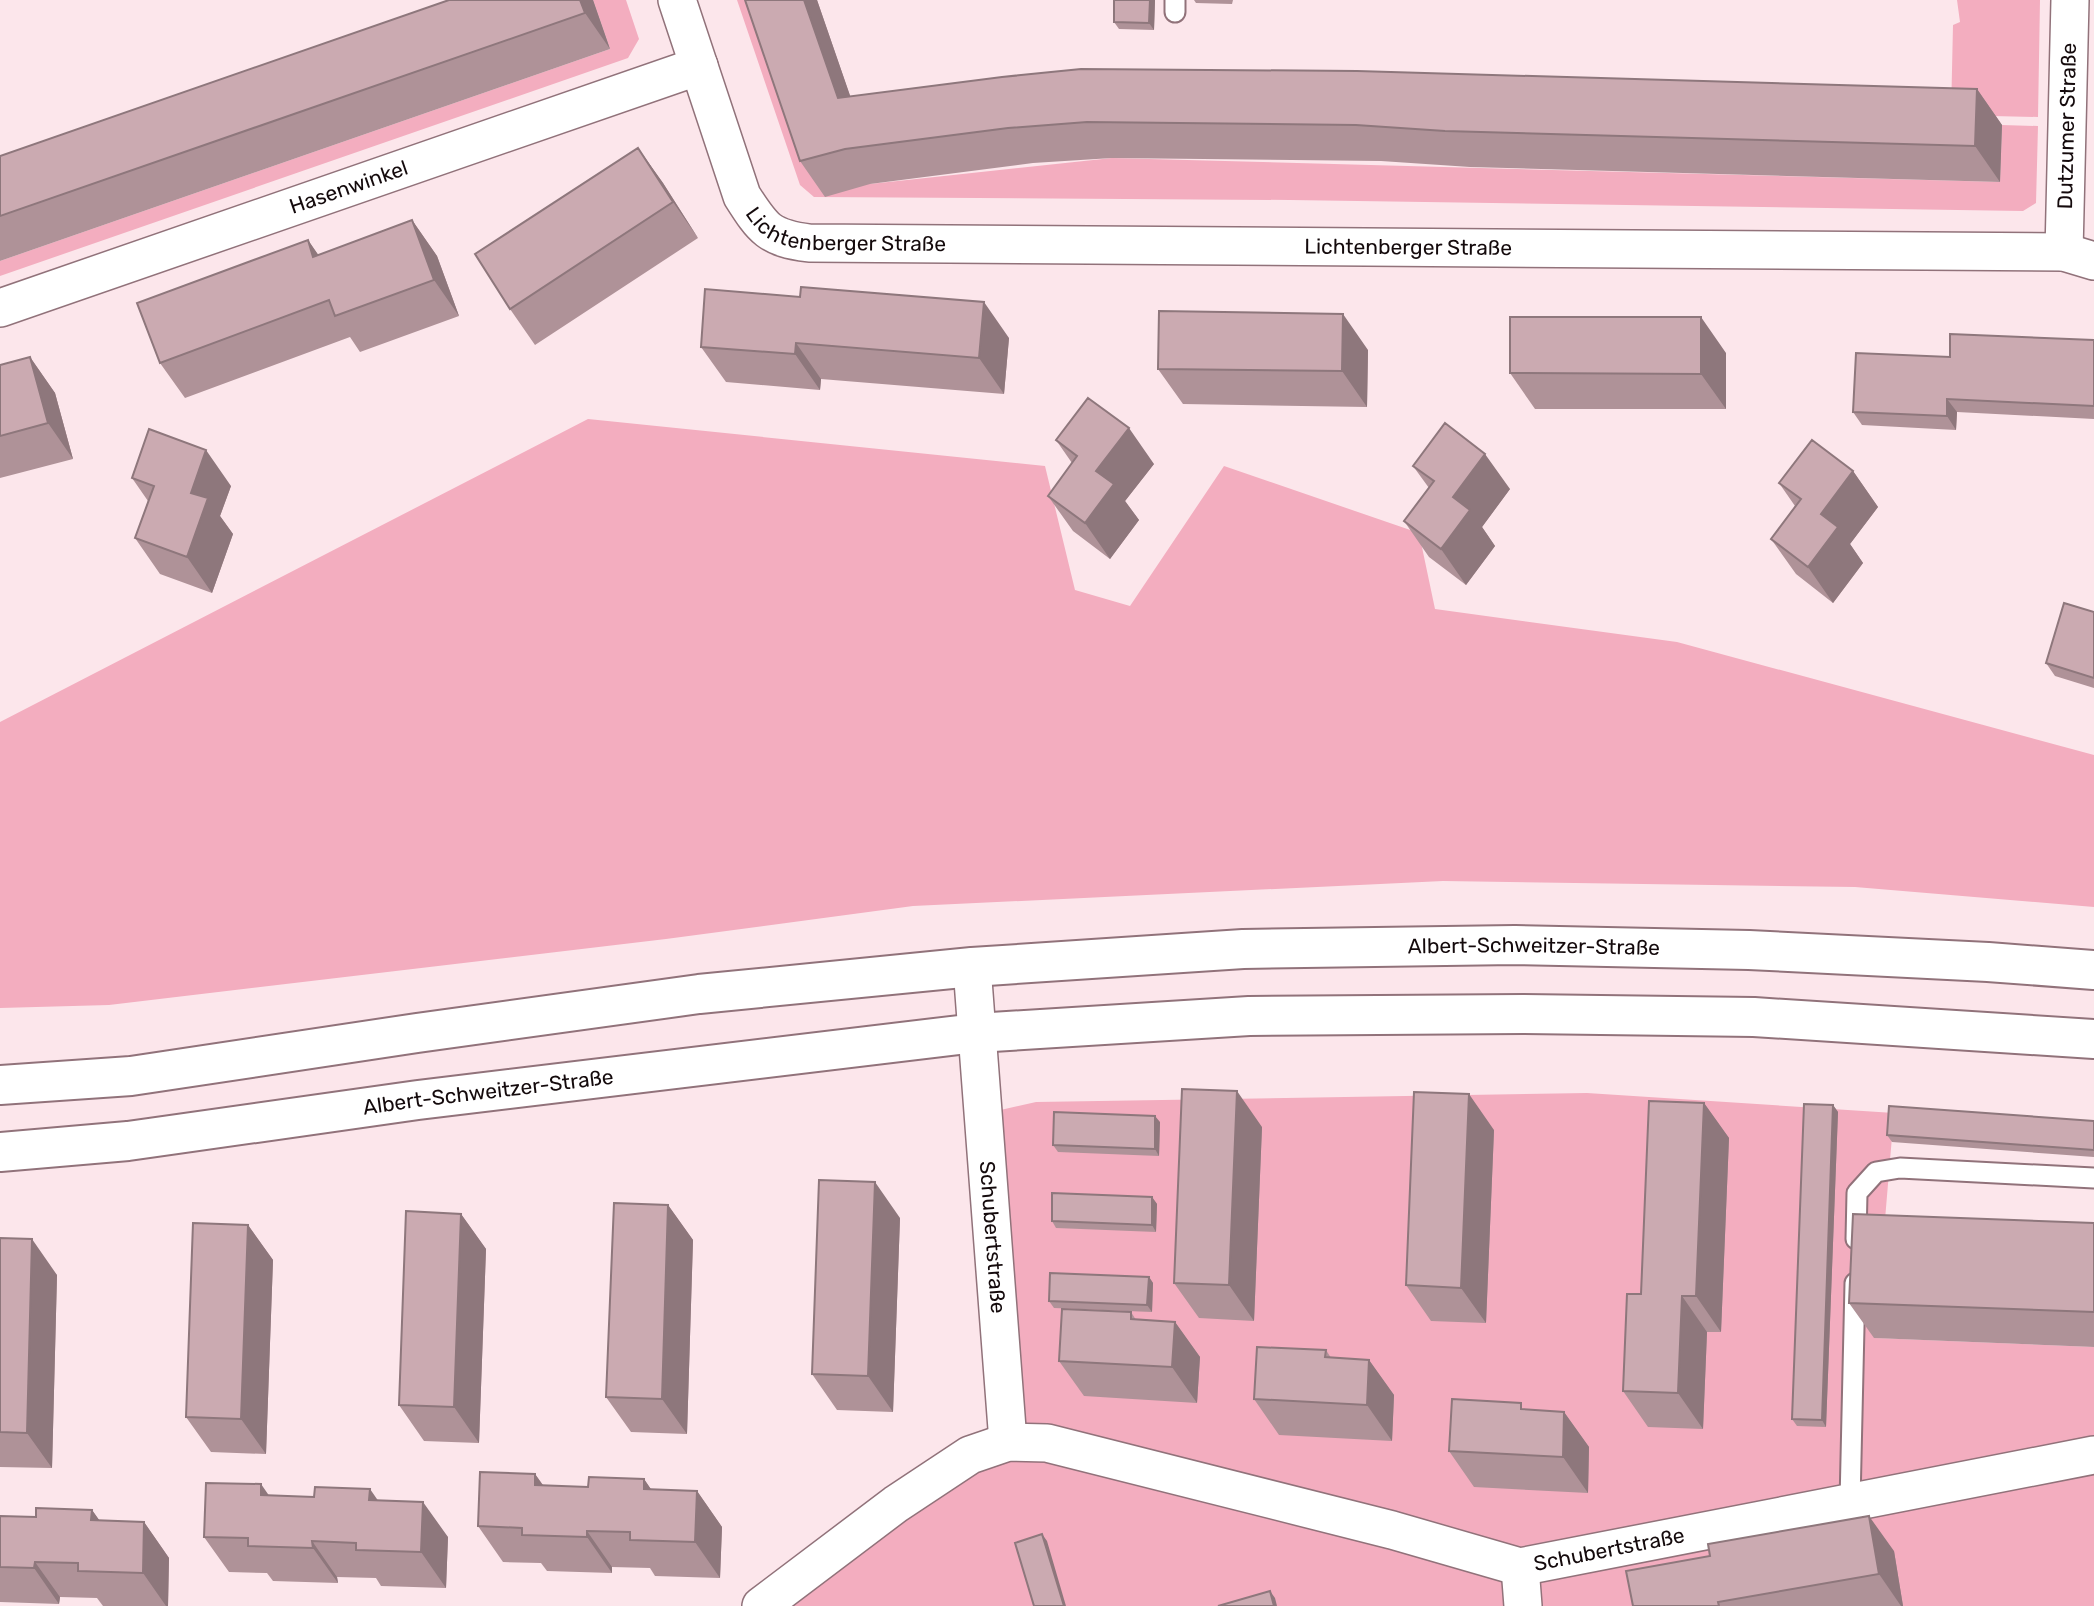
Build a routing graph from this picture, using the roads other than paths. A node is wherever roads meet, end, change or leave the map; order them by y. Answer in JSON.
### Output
{"nodes":[{"id":1,"x":677,"y":0,"type":"edge"},
{"id":2,"x":2070,"y":0,"type":"edge"},
{"id":3,"x":699,"y":66,"type":"junction"},
{"id":4,"x":2079,"y":256,"type":"edge"},
{"id":5,"x":0,"y":308,"type":"edge"},
{"id":6,"x":972,"y":967,"type":"junction"},
{"id":7,"x":2094,"y":970,"type":"edge"},
{"id":8,"x":976,"y":1033,"type":"junction"},
{"id":9,"x":2094,"y":1039,"type":"edge"},
{"id":10,"x":0,"y":1085,"type":"edge"},
{"id":11,"x":0,"y":1152,"type":"edge"},
{"id":12,"x":2094,"y":1178,"type":"edge"},
{"id":13,"x":1008,"y":1442,"type":"junction"},
{"id":14,"x":2094,"y":1455,"type":"edge"},
{"id":15,"x":1850,"y":1502,"type":"junction"},
{"id":16,"x":1520,"y":1567,"type":"junction"},
{"id":17,"x":761,"y":1606,"type":"edge"},
{"id":18,"x":1523,"y":1606,"type":"edge"}],
"edges":[{"from":1,"to":3,"type":"street","name":"Lichtenberger Straße"},
{"from":2,"to":4,"type":"street","name":"Dutzumer Straße"},
{"from":3,"to":4,"type":"street","name":"Lichtenberger Straße"},
{"from":3,"to":5,"type":"street","name":"Hasenwinkel"},
{"from":6,"to":7,"type":"main road","name":"Albert-Schweitzer-Straße"},
{"from":6,"to":8,"type":"street"},
{"from":6,"to":10,"type":"main road","name":"Albert-Schweitzer-Straße"},
{"from":8,"to":9,"type":"main road","name":"Albert-Schweitzer-Straße"},
{"from":8,"to":11,"type":"main road","name":"Albert-Schweitzer-Straße"},
{"from":8,"to":13,"type":"street","name":"Schubertstraße"},
{"from":12,"to":15,"type":"lane"},
{"from":13,"to":16,"type":"street","name":"Schubertstraße"},
{"from":13,"to":17,"type":"street","name":"Schubertstraße"},
{"from":14,"to":15,"type":"street","name":"Schubertstraße"},
{"from":15,"to":16,"type":"street","name":"Schubertstraße"},
{"from":16,"to":18,"type":"street"}]}
